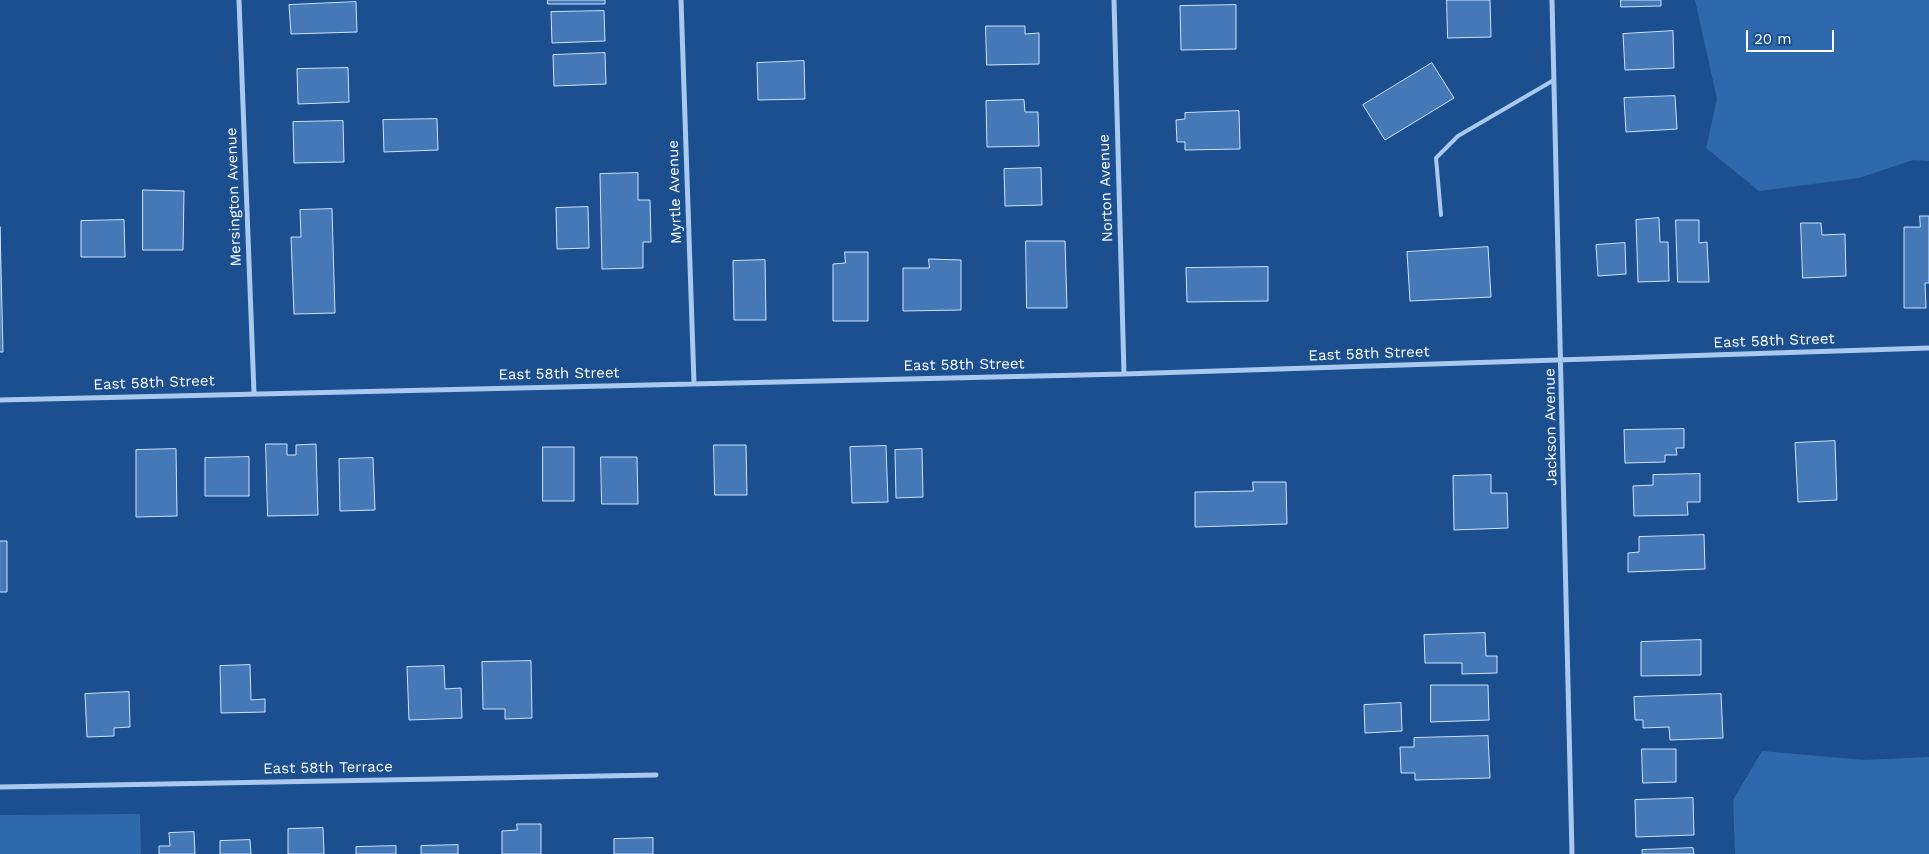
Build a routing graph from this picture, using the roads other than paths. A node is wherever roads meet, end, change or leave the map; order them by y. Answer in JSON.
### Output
{"nodes":[{"id":1,"x":239,"y":0,"type":"edge"},
{"id":2,"x":681,"y":0,"type":"edge"},
{"id":3,"x":1114,"y":0,"type":"edge"},
{"id":4,"x":1552,"y":0,"type":"edge"},
{"id":5,"x":1554,"y":80,"type":"junction"},
{"id":6,"x":1440,"y":215,"type":"dead end"},
{"id":7,"x":1929,"y":348,"type":"edge"},
{"id":8,"x":1562,"y":360,"type":"junction"},
{"id":9,"x":1124,"y":374,"type":"junction"},
{"id":10,"x":694,"y":383,"type":"junction"},
{"id":11,"x":254,"y":393,"type":"junction"},
{"id":12,"x":0,"y":400,"type":"edge"},
{"id":13,"x":656,"y":775,"type":"dead end"},
{"id":14,"x":0,"y":787,"type":"edge"},
{"id":15,"x":1572,"y":854,"type":"edge"}],
"edges":[{"from":1,"to":11,"type":"street","name":"Mersington Avenue"},
{"from":2,"to":10,"type":"street","name":"Myrtle Avenue"},
{"from":3,"to":9,"type":"street","name":"Norton Avenue"},
{"from":4,"to":5,"type":"street","name":"Jackson Avenue"},
{"from":5,"to":6,"type":"lane"},
{"from":5,"to":8,"type":"street","name":"Jackson Avenue"},
{"from":7,"to":8,"type":"street","name":"East 58th Street"},
{"from":8,"to":9,"type":"street","name":"East 58th Street"},
{"from":8,"to":15,"type":"street","name":"Jackson Avenue"},
{"from":9,"to":10,"type":"street","name":"East 58th Street"},
{"from":10,"to":11,"type":"street","name":"East 58th Street"},
{"from":11,"to":12,"type":"street","name":"East 58th Street"},
{"from":13,"to":14,"type":"street","name":"East 58th Terrace"}]}
